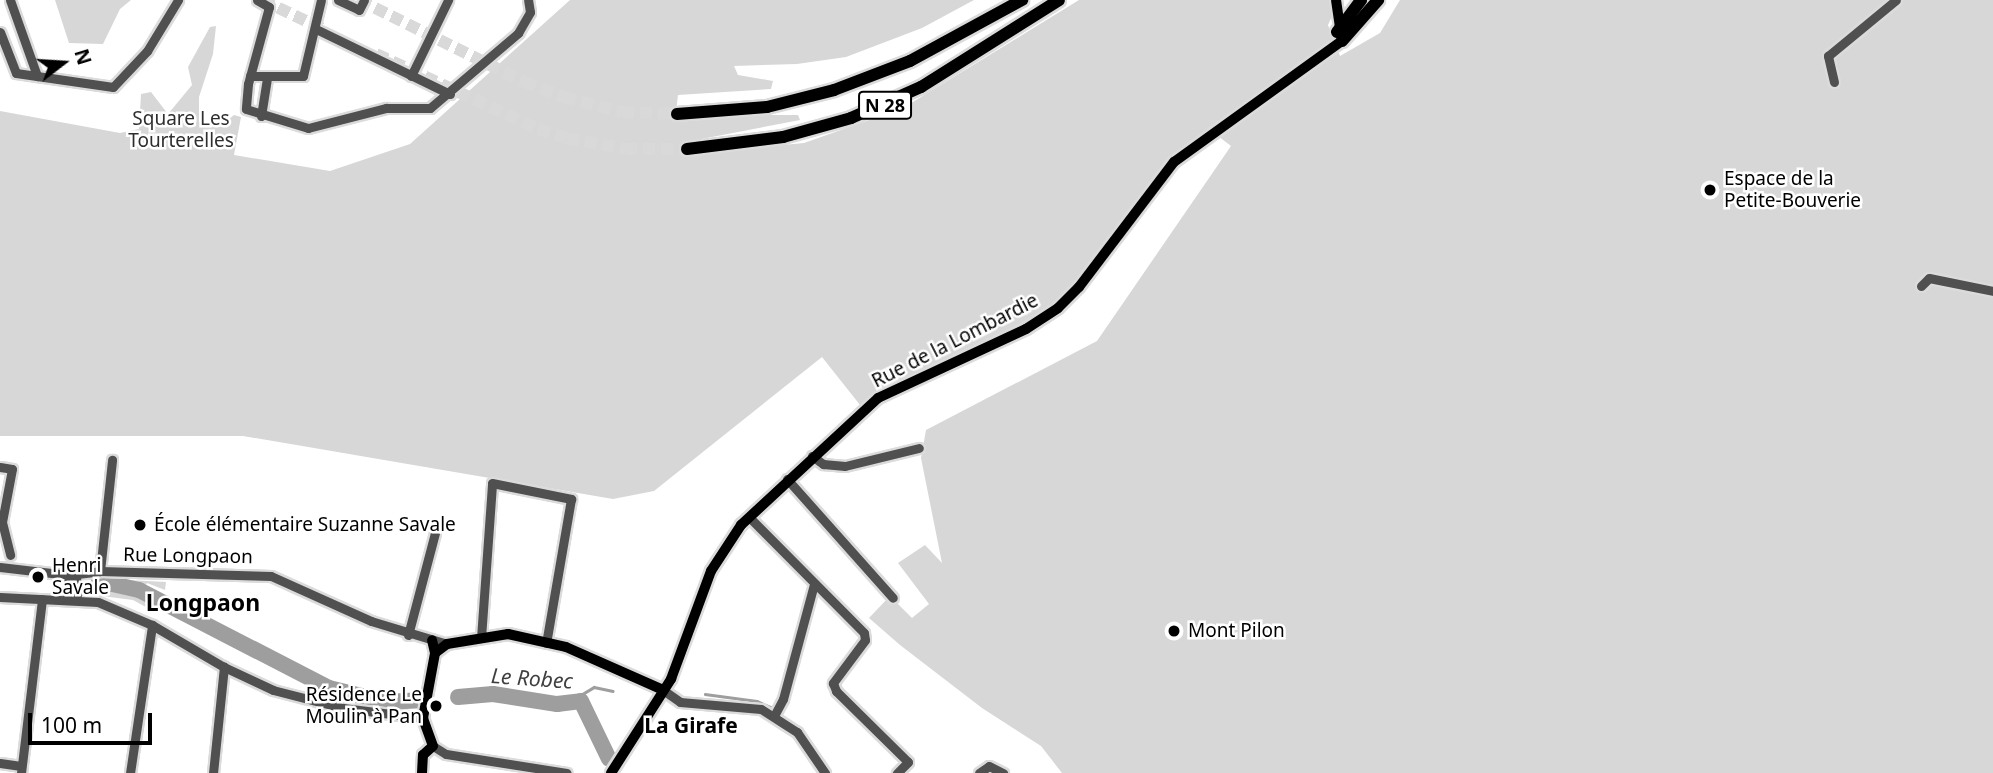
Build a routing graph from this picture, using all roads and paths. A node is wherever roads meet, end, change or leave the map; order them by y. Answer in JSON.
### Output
{"nodes":[{"id":1,"x":10,"y":0,"type":"edge"},
{"id":2,"x":178,"y":0,"type":"edge"},
{"id":3,"x":257,"y":0,"type":"edge"},
{"id":4,"x":321,"y":0,"type":"edge"},
{"id":5,"x":338,"y":0,"type":"edge"},
{"id":6,"x":364,"y":0,"type":"edge"},
{"id":7,"x":447,"y":0,"type":"edge"},
{"id":8,"x":528,"y":0,"type":"edge"},
{"id":9,"x":1022,"y":0,"type":"edge"},
{"id":10,"x":1059,"y":0,"type":"edge"},
{"id":11,"x":1336,"y":0,"type":"edge"},
{"id":12,"x":1362,"y":0,"type":"edge"},
{"id":13,"x":1378,"y":0,"type":"edge"},
{"id":14,"x":1896,"y":0,"type":"edge"},
{"id":15,"x":19,"y":25,"type":"junction"},
{"id":16,"x":316,"y":29,"type":"junction"},
{"id":17,"x":0,"y":32,"type":"edge"},
{"id":18,"x":1339,"y":37,"type":"junction"},
{"id":19,"x":37,"y":76,"type":"junction"},
{"id":20,"x":250,"y":76,"type":"junction"},
{"id":21,"x":411,"y":76,"type":"junction"},
{"id":22,"x":267,"y":80,"type":"junction"},
{"id":23,"x":1834,"y":82,"type":"dead end"},
{"id":24,"x":450,"y":94,"type":"junction"},
{"id":25,"x":677,"y":114,"type":"tunnel mouth"},
{"id":26,"x":261,"y":116,"type":"junction"},
{"id":27,"x":687,"y":149,"type":"tunnel mouth"},
{"id":28,"x":1920,"y":286,"type":"dead end"},
{"id":29,"x":1993,"y":291,"type":"edge"},
{"id":30,"x":919,"y":448,"type":"dead end"},
{"id":31,"x":812,"y":456,"type":"junction"},
{"id":32,"x":112,"y":460,"type":"dead end"},
{"id":33,"x":0,"y":467,"type":"edge"},
{"id":34,"x":787,"y":479,"type":"junction"},
{"id":35,"x":749,"y":517,"type":"junction"},
{"id":36,"x":435,"y":533,"type":"dead end"},
{"id":37,"x":0,"y":549,"type":"edge"},
{"id":38,"x":10,"y":555,"type":"junction"},
{"id":39,"x":0,"y":567,"type":"edge"},
{"id":40,"x":13,"y":567,"type":"junction"},
{"id":41,"x":100,"y":571,"type":"junction"},
{"id":42,"x":72,"y":575,"type":"junction"},
{"id":43,"x":814,"y":584,"type":"junction"},
{"id":44,"x":0,"y":597,"type":"edge"},
{"id":45,"x":893,"y":598,"type":"dead end"},
{"id":46,"x":42,"y":599,"type":"junction"},
{"id":47,"x":72,"y":599,"type":"junction"},
{"id":48,"x":152,"y":625,"type":"junction"},
{"id":49,"x":408,"y":635,"type":"junction"},
{"id":50,"x":481,"y":638,"type":"junction"},
{"id":51,"x":432,"y":640,"type":"junction"},
{"id":52,"x":546,"y":643,"type":"junction"},
{"id":53,"x":447,"y":644,"type":"junction"},
{"id":54,"x":435,"y":653,"type":"junction"},
{"id":55,"x":224,"y":667,"type":"junction"},
{"id":56,"x":663,"y":690,"type":"junction"},
{"id":57,"x":774,"y":716,"type":"junction"},
{"id":58,"x":423,"y":718,"type":"junction"},
{"id":59,"x":433,"y":746,"type":"junction"},
{"id":60,"x":0,"y":763,"type":"edge"},
{"id":61,"x":21,"y":770,"type":"edge"},
{"id":62,"x":130,"y":773,"type":"edge"},
{"id":63,"x":213,"y":773,"type":"edge"},
{"id":64,"x":422,"y":773,"type":"edge"},
{"id":65,"x":568,"y":773,"type":"edge"},
{"id":66,"x":611,"y":773,"type":"edge"},
{"id":67,"x":825,"y":773,"type":"edge"},
{"id":68,"x":897,"y":773,"type":"edge"},
{"id":69,"x":979,"y":773,"type":"edge"},
{"id":70,"x":1003,"y":773,"type":"edge"}],
"edges":[{"from":1,"to":15,"type":"street"},
{"from":2,"to":19,"type":"street"},
{"from":3,"to":20,"type":"street"},
{"from":4,"to":16,"type":"street"},
{"from":5,"to":6,"type":"street"},
{"from":7,"to":21,"type":"street"},
{"from":8,"to":24,"type":"street"},
{"from":9,"to":25,"type":"highway","number":"N 28"},
{"from":10,"to":27,"type":"highway","number":"N 28"},
{"from":11,"to":18,"type":"main road"},
{"from":12,"to":18,"type":"highway"},
{"from":13,"to":18,"type":"highway"},
{"from":14,"to":23,"type":"street"},
{"from":15,"to":17,"type":"street"},
{"from":15,"to":19,"type":"street"},
{"from":16,"to":21,"type":"street"},
{"from":16,"to":22,"type":"street"},
{"from":17,"to":19,"type":"street"},
{"from":18,"to":31,"type":"main road","name":"Rue de la Lombardie"},
{"from":20,"to":22,"type":"street"},
{"from":20,"to":26,"type":"street"},
{"from":21,"to":24,"type":"street"},
{"from":22,"to":26,"type":"street"},
{"from":24,"to":26,"type":"street"},
{"from":28,"to":29,"type":"street"},
{"from":30,"to":31,"type":"street"},
{"from":31,"to":34,"type":"main road","name":"Rue de la Lombardie"},
{"from":32,"to":41,"type":"street"},
{"from":33,"to":38,"type":"street"},
{"from":34,"to":35,"type":"main road","name":"Rue de la Lombardie"},
{"from":34,"to":45,"type":"street"},
{"from":35,"to":43,"type":"street"},
{"from":35,"to":56,"type":"main road","name":"Rue de la Lombardie"},
{"from":36,"to":49,"type":"street"},
{"from":37,"to":38,"type":"street"},
{"from":38,"to":40,"type":"street"},
{"from":39,"to":40,"type":"street","name":"Rue Longpaon"},
{"from":40,"to":42,"type":"street","name":"Rue Longpaon"},
{"from":41,"to":42,"type":"street","name":"Rue Longpaon"},
{"from":41,"to":49,"type":"street","name":"Rue Longpaon"},
{"from":42,"to":47,"type":"street"},
{"from":43,"to":57,"type":"street"},
{"from":43,"to":68,"type":"street"},
{"from":44,"to":46,"type":"street"},
{"from":46,"to":47,"type":"street"},
{"from":46,"to":61,"type":"street"},
{"from":47,"to":48,"type":"street"},
{"from":48,"to":55,"type":"street"},
{"from":48,"to":62,"type":"street"},
{"from":49,"to":51,"type":"street","name":"Rue Longpaon"},
{"from":50,"to":52,"type":"main road"},
{"from":50,"to":52,"type":"street"},
{"from":50,"to":53,"type":"main road"},
{"from":51,"to":53,"type":"street","name":"Rue Longpaon"},
{"from":51,"to":54,"type":"main road"},
{"from":52,"to":56,"type":"main road"},
{"from":53,"to":54,"type":"main road"},
{"from":54,"to":58,"type":"main road"},
{"from":55,"to":58,"type":"street"},
{"from":55,"to":63,"type":"street"},
{"from":56,"to":57,"type":"street"},
{"from":56,"to":66,"type":"main road","name":"Rue de la Lombardie"},
{"from":57,"to":67,"type":"street"},
{"from":58,"to":59,"type":"main road"},
{"from":59,"to":64,"type":"main road"},
{"from":59,"to":65,"type":"street"},
{"from":60,"to":61,"type":"street"},
{"from":69,"to":70,"type":"street"}]}
